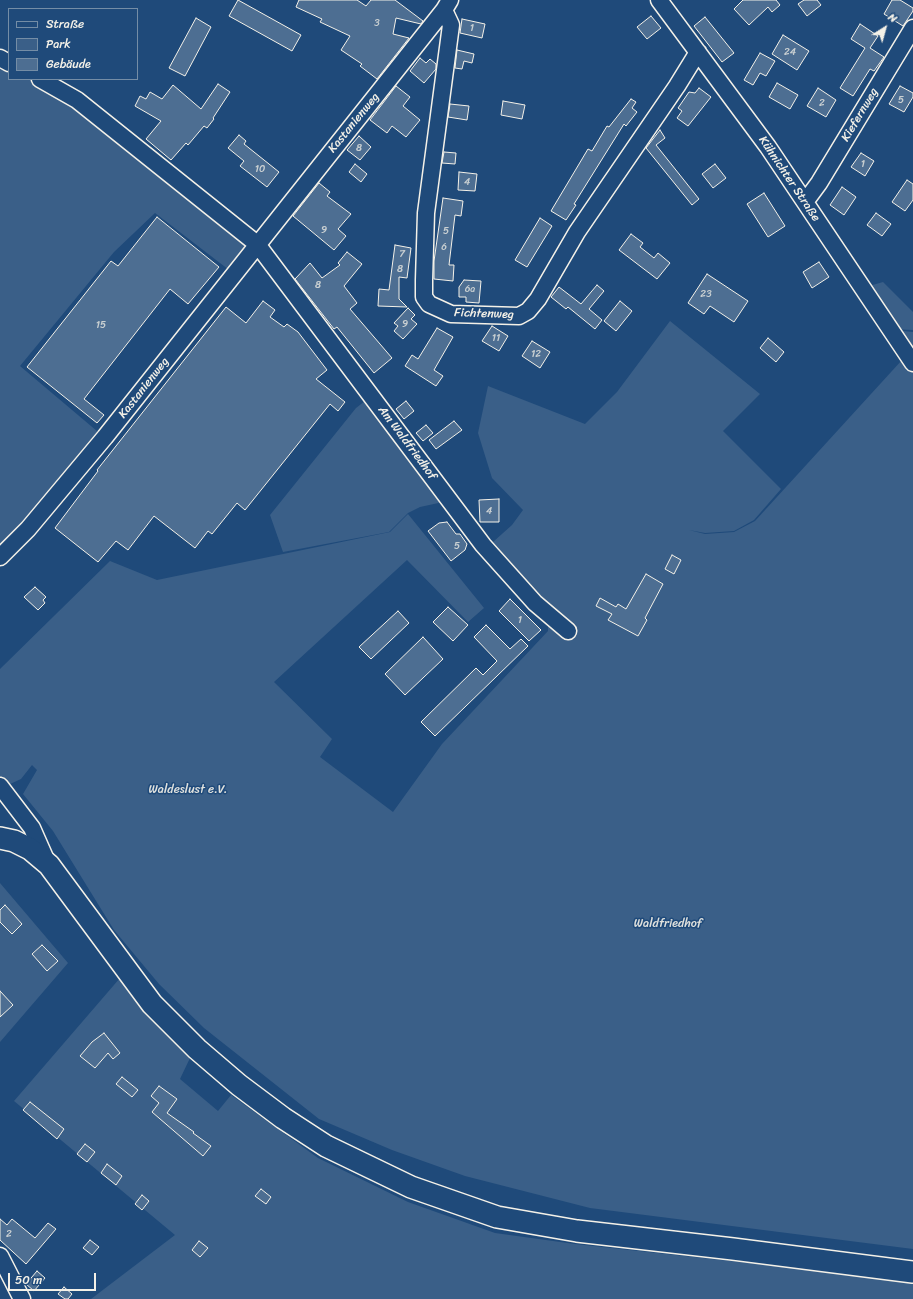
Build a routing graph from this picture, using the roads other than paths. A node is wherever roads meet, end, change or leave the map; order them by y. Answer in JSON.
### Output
{"nodes":[{"id":1,"x":659,"y":0,"type":"edge"},
{"id":2,"x":447,"y":5,"type":"edge"},
{"id":3,"x":913,"y":28,"type":"edge"},
{"id":4,"x":698,"y":52,"type":"junction"},
{"id":5,"x":42,"y":80,"type":"edge"},
{"id":6,"x":805,"y":202,"type":"junction"},
{"id":7,"x":257,"y":244,"type":"junction"},
{"id":8,"x":913,"y":363,"type":"edge"},
{"id":9,"x":0,"y":557,"type":"edge"},
{"id":10,"x":568,"y":631,"type":"dead end"},
{"id":11,"x":0,"y":786,"type":"edge"},
{"id":12,"x":0,"y":838,"type":"edge"},
{"id":13,"x":49,"y":865,"type":"junction"},
{"id":14,"x":0,"y":1256,"type":"edge"},
{"id":15,"x":913,"y":1272,"type":"edge"},
{"id":16,"x":22,"y":1299,"type":"edge"}],
"edges":[{"from":1,"to":4,"type":"street","name":"Kühnichter Straße"},
{"from":2,"to":4,"type":"street","name":"Fichtenweg"},
{"from":2,"to":7,"type":"street","name":"Kastanienweg"},
{"from":3,"to":6,"type":"street","name":"Kiefernweg"},
{"from":4,"to":6,"type":"street","name":"Kühnichter Straße"},
{"from":5,"to":7,"type":"street"},
{"from":6,"to":8,"type":"street","name":"Kühnichter Straße"},
{"from":7,"to":9,"type":"street","name":"Kastanienweg"},
{"from":7,"to":10,"type":"street","name":"Am Waldfriedhof"},
{"from":11,"to":13,"type":"street"},
{"from":12,"to":13,"type":"main road"},
{"from":13,"to":15,"type":"main road"},
{"from":14,"to":16,"type":"street"}]}
